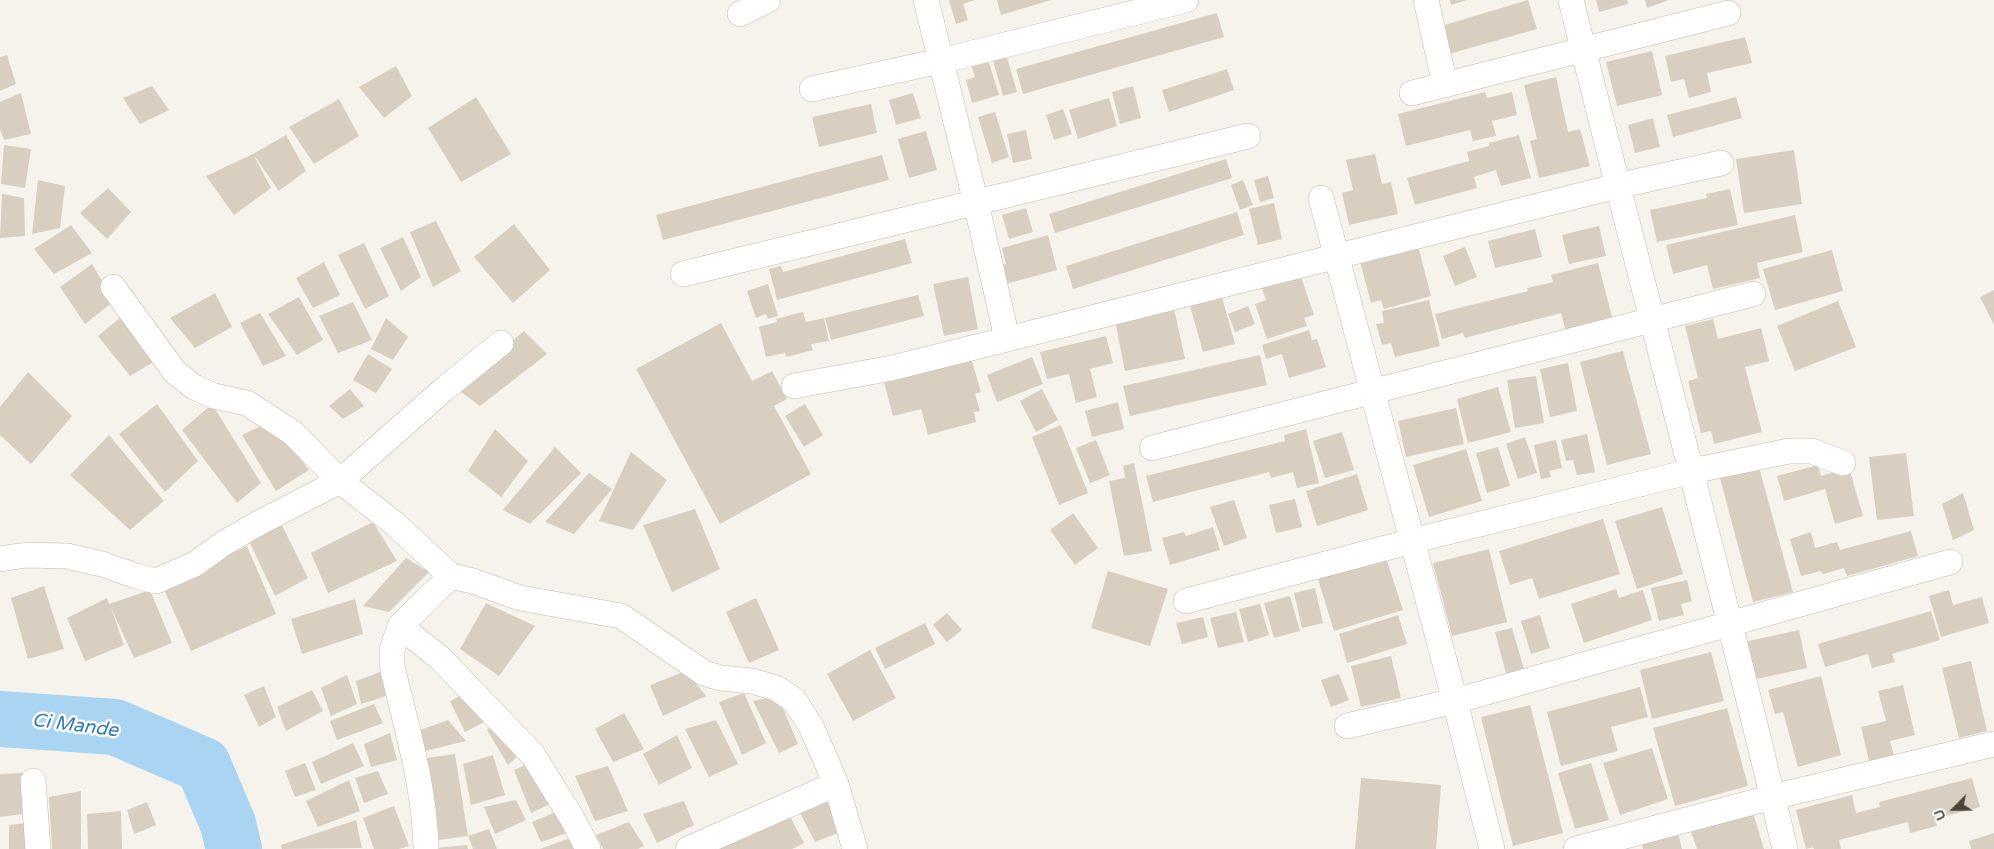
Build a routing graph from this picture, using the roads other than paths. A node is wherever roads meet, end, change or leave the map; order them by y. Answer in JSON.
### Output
{"nodes":[{"id":1,"x":768,"y":0,"type":"edge"},
{"id":2,"x":926,"y":0,"type":"edge"},
{"id":3,"x":1186,"y":0,"type":"edge"},
{"id":4,"x":1426,"y":0,"type":"edge"},
{"id":5,"x":1570,"y":0,"type":"edge"},
{"id":6,"x":740,"y":14,"type":"dead end"},
{"id":7,"x":1728,"y":14,"type":"dead end"},
{"id":8,"x":1583,"y":51,"type":"junction"},
{"id":9,"x":940,"y":61,"type":"junction"},
{"id":10,"x":1445,"y":85,"type":"junction"},
{"id":11,"x":812,"y":89,"type":"dead end"},
{"id":12,"x":1412,"y":93,"type":"dead end"},
{"id":13,"x":1248,"y":136,"type":"dead end"},
{"id":14,"x":1721,"y":163,"type":"dead end"},
{"id":15,"x":1617,"y":186,"type":"junction"},
{"id":16,"x":1320,"y":198,"type":"dead end"},
{"id":17,"x":976,"y":202,"type":"junction"},
{"id":18,"x":1335,"y":256,"type":"junction"},
{"id":19,"x":683,"y":274,"type":"dead end"},
{"id":20,"x":113,"y":287,"type":"dead end"},
{"id":21,"x":1754,"y":294,"type":"dead end"},
{"id":22,"x":1652,"y":320,"type":"junction"},
{"id":23,"x":1006,"y":338,"type":"junction"},
{"id":24,"x":501,"y":344,"type":"dead end"},
{"id":25,"x":794,"y":386,"type":"dead end"},
{"id":26,"x":1371,"y":392,"type":"junction"},
{"id":27,"x":1152,"y":448,"type":"dead end"},
{"id":28,"x":1843,"y":463,"type":"dead end"},
{"id":29,"x":1692,"y":471,"type":"junction"},
{"id":30,"x":340,"y":481,"type":"junction"},
{"id":31,"x":1412,"y":541,"type":"junction"},
{"id":32,"x":0,"y":559,"type":"edge"},
{"id":33,"x":1950,"y":562,"type":"dead end"},
{"id":34,"x":451,"y":576,"type":"junction"},
{"id":35,"x":1186,"y":601,"type":"dead end"},
{"id":36,"x":1729,"y":623,"type":"junction"},
{"id":37,"x":400,"y":626,"type":"junction"},
{"id":38,"x":1455,"y":701,"type":"junction"},
{"id":39,"x":1346,"y":726,"type":"dead end"},
{"id":40,"x":1994,"y":744,"type":"edge"},
{"id":41,"x":33,"y":781,"type":"dead end"},
{"id":42,"x":836,"y":784,"type":"junction"},
{"id":43,"x":1773,"y":797,"type":"junction"},
{"id":44,"x":38,"y":849,"type":"edge"},
{"id":45,"x":426,"y":849,"type":"edge"},
{"id":46,"x":588,"y":849,"type":"edge"},
{"id":47,"x":688,"y":849,"type":"edge"},
{"id":48,"x":856,"y":849,"type":"edge"},
{"id":49,"x":1492,"y":849,"type":"edge"},
{"id":50,"x":1576,"y":849,"type":"edge"},
{"id":51,"x":1785,"y":849,"type":"edge"}],
"edges":[{"from":1,"to":6,"type":"street"},
{"from":2,"to":9,"type":"street"},
{"from":3,"to":9,"type":"street"},
{"from":4,"to":10,"type":"street"},
{"from":5,"to":8,"type":"street"},
{"from":7,"to":8,"type":"street"},
{"from":8,"to":10,"type":"street"},
{"from":8,"to":15,"type":"street"},
{"from":9,"to":11,"type":"street"},
{"from":9,"to":17,"type":"street"},
{"from":10,"to":12,"type":"street"},
{"from":13,"to":17,"type":"street"},
{"from":14,"to":15,"type":"street"},
{"from":15,"to":18,"type":"street"},
{"from":15,"to":22,"type":"street"},
{"from":16,"to":18,"type":"street"},
{"from":17,"to":19,"type":"street"},
{"from":17,"to":23,"type":"street"},
{"from":18,"to":23,"type":"street"},
{"from":18,"to":26,"type":"street"},
{"from":20,"to":30,"type":"street"},
{"from":21,"to":22,"type":"street"},
{"from":22,"to":26,"type":"street"},
{"from":22,"to":29,"type":"street"},
{"from":23,"to":25,"type":"street"},
{"from":24,"to":30,"type":"street"},
{"from":26,"to":27,"type":"street"},
{"from":26,"to":31,"type":"street"},
{"from":28,"to":29,"type":"street"},
{"from":29,"to":31,"type":"street"},
{"from":29,"to":36,"type":"street"},
{"from":30,"to":32,"type":"street"},
{"from":30,"to":34,"type":"street"},
{"from":31,"to":35,"type":"street"},
{"from":31,"to":38,"type":"street"},
{"from":33,"to":36,"type":"street"},
{"from":34,"to":37,"type":"street"},
{"from":34,"to":42,"type":"street"},
{"from":36,"to":38,"type":"street"},
{"from":36,"to":43,"type":"street"},
{"from":37,"to":45,"type":"street"},
{"from":37,"to":46,"type":"street"},
{"from":38,"to":39,"type":"street"},
{"from":38,"to":49,"type":"street"},
{"from":40,"to":43,"type":"street"},
{"from":41,"to":44,"type":"street"},
{"from":42,"to":47,"type":"street"},
{"from":42,"to":48,"type":"street"},
{"from":43,"to":50,"type":"street"},
{"from":43,"to":51,"type":"street"}]}
